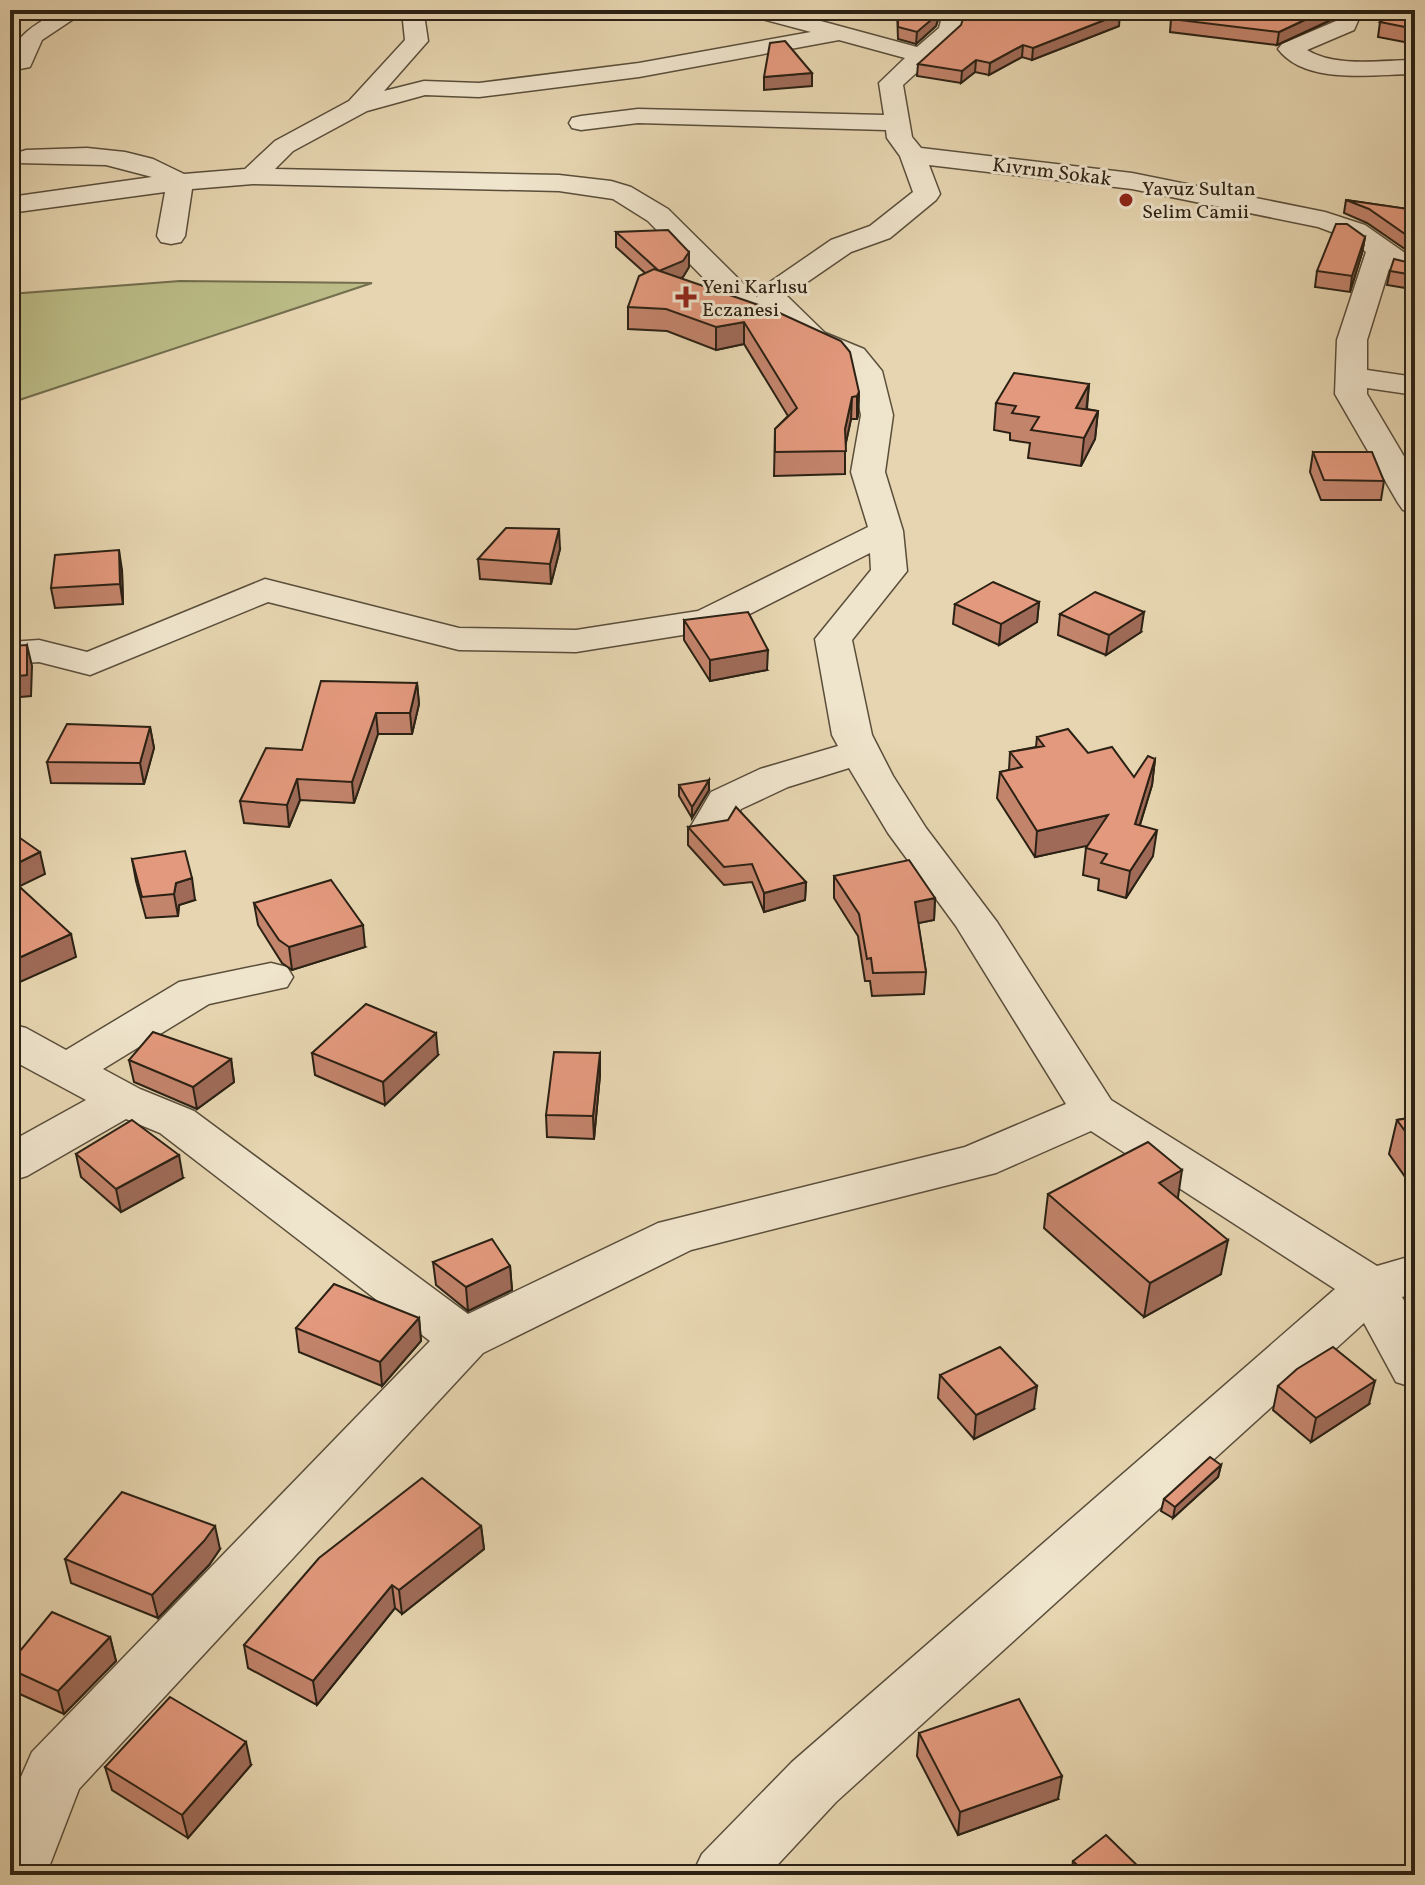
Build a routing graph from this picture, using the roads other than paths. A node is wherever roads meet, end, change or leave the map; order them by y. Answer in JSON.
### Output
{"nodes":[{"id":1,"x":76,"y":10,"type":"edge"},
{"id":2,"x":407,"y":10,"type":"edge"},
{"id":3,"x":755,"y":10,"type":"edge"},
{"id":4,"x":955,"y":10,"type":"edge"},
{"id":5,"x":1332,"y":10,"type":"edge"},
{"id":6,"x":839,"y":33,"type":"junction"},
{"id":7,"x":924,"y":56,"type":"junction"},
{"id":8,"x":10,"y":64,"type":"edge"},
{"id":9,"x":1415,"y":67,"type":"edge"},
{"id":10,"x":547,"y":82,"type":"junction"},
{"id":11,"x":358,"y":106,"type":"junction"},
{"id":12,"x":905,"y":139,"type":"junction"},
{"id":13,"x":26,"y":158,"type":"dead end"},
{"id":14,"x":253,"y":176,"type":"junction"},
{"id":15,"x":180,"y":183,"type":"junction"},
{"id":16,"x":69,"y":197,"type":"junction"},
{"id":17,"x":1207,"y":197,"type":"junction"},
{"id":18,"x":10,"y":205,"type":"edge"},
{"id":19,"x":1154,"y":214,"type":"dead end"},
{"id":20,"x":10,"y":221,"type":"edge"},
{"id":21,"x":171,"y":236,"type":"dead end"},
{"id":22,"x":1381,"y":250,"type":"junction"},
{"id":23,"x":1415,"y":269,"type":"edge"},
{"id":24,"x":814,"y":339,"type":"junction"},
{"id":25,"x":1354,"y":377,"type":"junction"},
{"id":26,"x":1415,"y":386,"type":"edge"},
{"id":27,"x":1415,"y":503,"type":"edge"},
{"id":28,"x":886,"y":531,"type":"junction"},
{"id":29,"x":10,"y":653,"type":"edge"},
{"id":30,"x":860,"y":752,"type":"junction"},
{"id":31,"x":712,"y":826,"type":"edge"},
{"id":32,"x":271,"y":977,"type":"dead end"},
{"id":33,"x":10,"y":1039,"type":"edge"},
{"id":34,"x":67,"y":1070,"type":"junction"},
{"id":35,"x":123,"y":1100,"type":"junction"},
{"id":36,"x":1094,"y":1111,"type":"junction"},
{"id":37,"x":10,"y":1164,"type":"edge"},
{"id":38,"x":1393,"y":1280,"type":"edge"},
{"id":39,"x":464,"y":1339,"type":"junction"},
{"id":40,"x":1415,"y":1368,"type":"edge"},
{"id":41,"x":13,"y":1875,"type":"edge"},
{"id":42,"x":725,"y":1875,"type":"edge"}],
"edges":[{"from":1,"to":8,"type":"street"},
{"from":2,"to":11,"type":"street"},
{"from":3,"to":6,"type":"street"},
{"from":4,"to":7,"type":"street"},
{"from":5,"to":9,"type":"street"},
{"from":6,"to":7,"type":"street"},
{"from":6,"to":10,"type":"street"},
{"from":7,"to":12,"type":"street"},
{"from":10,"to":11,"type":"street"},
{"from":10,"to":12,"type":"street","name":"Kıvrım Sokak"},
{"from":11,"to":14,"type":"street"},
{"from":12,"to":17,"type":"street","name":"Kıvrım Sokak"},
{"from":12,"to":24,"type":"street"},
{"from":13,"to":15,"type":"street"},
{"from":14,"to":15,"type":"street"},
{"from":14,"to":24,"type":"street"},
{"from":15,"to":16,"type":"street"},
{"from":15,"to":21,"type":"street"},
{"from":16,"to":18,"type":"street"},
{"from":16,"to":20,"type":"street"},
{"from":17,"to":19,"type":"street"},
{"from":17,"to":22,"type":"street","name":"Kıvrım Sokak"},
{"from":22,"to":23,"type":"street","name":"Kıvrım Sokak"},
{"from":22,"to":25,"type":"street"},
{"from":24,"to":28,"type":"street"},
{"from":25,"to":26,"type":"street"},
{"from":25,"to":27,"type":"street"},
{"from":28,"to":29,"type":"street"},
{"from":28,"to":30,"type":"street"},
{"from":30,"to":31,"type":"street"},
{"from":30,"to":36,"type":"street"},
{"from":32,"to":34,"type":"street"},
{"from":33,"to":34,"type":"street"},
{"from":34,"to":35,"type":"street"},
{"from":35,"to":37,"type":"street"},
{"from":35,"to":39,"type":"street"},
{"from":36,"to":38,"type":"street"},
{"from":36,"to":39,"type":"street"},
{"from":38,"to":40,"type":"street"},
{"from":38,"to":42,"type":"street"},
{"from":39,"to":41,"type":"street"}]}
